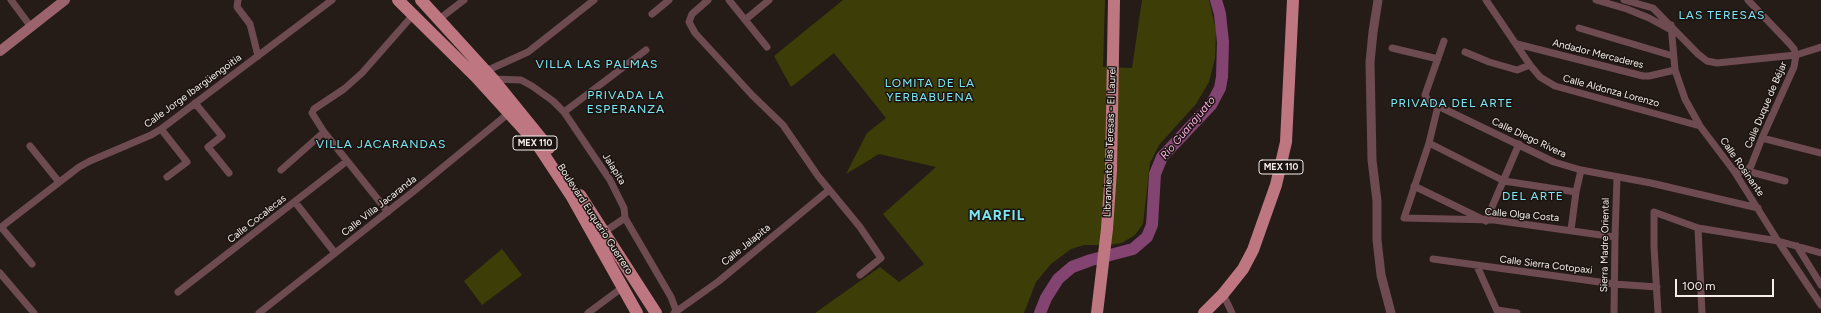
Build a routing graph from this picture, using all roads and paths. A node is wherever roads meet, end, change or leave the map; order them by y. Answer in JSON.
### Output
{"nodes":[{"id":1,"x":11,"y":0,"type":"edge"},
{"id":2,"x":65,"y":0,"type":"edge"},
{"id":3,"x":238,"y":0,"type":"edge"},
{"id":4,"x":332,"y":0,"type":"edge"},
{"id":5,"x":398,"y":0,"type":"edge"},
{"id":6,"x":409,"y":0,"type":"edge"},
{"id":7,"x":421,"y":0,"type":"edge"},
{"id":8,"x":464,"y":0,"type":"edge"},
{"id":9,"x":594,"y":0,"type":"edge"},
{"id":10,"x":668,"y":0,"type":"edge"},
{"id":11,"x":708,"y":0,"type":"edge"},
{"id":12,"x":729,"y":0,"type":"edge"},
{"id":13,"x":769,"y":0,"type":"edge"},
{"id":14,"x":1114,"y":0,"type":"edge"},
{"id":15,"x":1293,"y":0,"type":"edge"},
{"id":16,"x":1378,"y":0,"type":"edge"},
{"id":17,"x":1486,"y":0,"type":"edge"},
{"id":18,"x":1596,"y":0,"type":"edge"},
{"id":19,"x":1624,"y":0,"type":"edge"},
{"id":20,"x":1748,"y":0,"type":"edge"},
{"id":21,"x":652,"y":14,"type":"dead end"},
{"id":22,"x":413,"y":15,"type":"junction"},
{"id":23,"x":438,"y":20,"type":"junction"},
{"id":24,"x":745,"y":20,"type":"junction"},
{"id":25,"x":31,"y":27,"type":"junction"},
{"id":26,"x":1579,"y":28,"type":"dead end"},
{"id":27,"x":1672,"y":30,"type":"junction"},
{"id":28,"x":1444,"y":41,"type":"dead end"},
{"id":29,"x":1517,"y":44,"type":"junction"},
{"id":30,"x":767,"y":47,"type":"dead end"},
{"id":31,"x":1821,"y":47,"type":"edge"},
{"id":32,"x":1392,"y":48,"type":"dead end"},
{"id":33,"x":449,"y":49,"type":"junction"},
{"id":34,"x":646,"y":50,"type":"dead end"},
{"id":35,"x":0,"y":51,"type":"edge"},
{"id":36,"x":1465,"y":52,"type":"dead end"},
{"id":37,"x":1796,"y":55,"type":"junction"},
{"id":38,"x":258,"y":56,"type":"junction"},
{"id":39,"x":1673,"y":56,"type":"junction"},
{"id":40,"x":1438,"y":59,"type":"junction"},
{"id":41,"x":1530,"y":65,"type":"junction"},
{"id":42,"x":1675,"y":70,"type":"junction"},
{"id":43,"x":489,"y":75,"type":"junction"},
{"id":44,"x":195,"y":103,"type":"junction"},
{"id":45,"x":1438,"y":106,"type":"junction"},
{"id":46,"x":564,"y":112,"type":"junction"},
{"id":47,"x":509,"y":113,"type":"junction"},
{"id":48,"x":1700,"y":126,"type":"junction"},
{"id":49,"x":161,"y":129,"type":"junction"},
{"id":50,"x":324,"y":132,"type":"junction"},
{"id":51,"x":1762,"y":138,"type":"junction"},
{"id":52,"x":1429,"y":143,"type":"junction"},
{"id":53,"x":1519,"y":144,"type":"junction"},
{"id":54,"x":30,"y":146,"type":"dead end"},
{"id":55,"x":1821,"y":153,"type":"edge"},
{"id":56,"x":347,"y":161,"type":"junction"},
{"id":57,"x":280,"y":170,"type":"dead end"},
{"id":58,"x":1581,"y":170,"type":"junction"},
{"id":59,"x":1734,"y":171,"type":"junction"},
{"id":60,"x":1747,"y":171,"type":"junction"},
{"id":61,"x":229,"y":173,"type":"dead end"},
{"id":62,"x":168,"y":177,"type":"dead end"},
{"id":63,"x":1617,"y":177,"type":"junction"},
{"id":64,"x":1504,"y":181,"type":"junction"},
{"id":65,"x":1785,"y":181,"type":"dead end"},
{"id":66,"x":59,"y":182,"type":"junction"},
{"id":67,"x":1414,"y":186,"type":"junction"},
{"id":68,"x":829,"y":190,"type":"junction"},
{"id":69,"x":1576,"y":192,"type":"junction"},
{"id":70,"x":295,"y":202,"type":"junction"},
{"id":71,"x":1758,"y":208,"type":"junction"},
{"id":72,"x":388,"y":212,"type":"junction"},
{"id":73,"x":625,"y":218,"type":"junction"},
{"id":74,"x":1486,"y":221,"type":"junction"},
{"id":75,"x":0,"y":227,"type":"edge"},
{"id":76,"x":1698,"y":228,"type":"junction"},
{"id":77,"x":1571,"y":230,"type":"junction"},
{"id":78,"x":604,"y":232,"type":"junction"},
{"id":79,"x":1615,"y":237,"type":"junction"},
{"id":80,"x":1778,"y":241,"type":"junction"},
{"id":81,"x":1797,"y":246,"type":"junction"},
{"id":82,"x":336,"y":253,"type":"junction"},
{"id":83,"x":1821,"y":253,"type":"edge"},
{"id":84,"x":1433,"y":259,"type":"dead end"},
{"id":85,"x":32,"y":264,"type":"dead end"},
{"id":86,"x":1477,"y":266,"type":"junction"},
{"id":87,"x":0,"y":274,"type":"edge"},
{"id":88,"x":860,"y":275,"type":"dead end"},
{"id":89,"x":1614,"y":284,"type":"junction"},
{"id":90,"x":1821,"y":285,"type":"edge"},
{"id":91,"x":623,"y":287,"type":"junction"},
{"id":92,"x":1656,"y":287,"type":"junction"},
{"id":93,"x":178,"y":292,"type":"dead end"},
{"id":94,"x":1223,"y":294,"type":"junction"},
{"id":95,"x":1821,"y":305,"type":"edge"},
{"id":96,"x":1098,"y":311,"type":"edge"},
{"id":97,"x":1498,"y":312,"type":"edge"},
{"id":98,"x":34,"y":313,"type":"edge"},
{"id":99,"x":259,"y":313,"type":"edge"},
{"id":100,"x":588,"y":313,"type":"edge"},
{"id":101,"x":638,"y":313,"type":"edge"},
{"id":102,"x":656,"y":313,"type":"edge"},
{"id":103,"x":676,"y":313,"type":"edge"},
{"id":104,"x":1204,"y":313,"type":"edge"},
{"id":105,"x":1232,"y":313,"type":"edge"},
{"id":106,"x":1391,"y":313,"type":"edge"},
{"id":107,"x":1517,"y":313,"type":"edge"},
{"id":108,"x":1614,"y":313,"type":"edge"},
{"id":109,"x":1658,"y":313,"type":"edge"},
{"id":110,"x":1702,"y":313,"type":"edge"}],
"edges":[{"from":1,"to":25,"type":"street"},
{"from":2,"to":25,"type":"main road"},
{"from":3,"to":38,"type":"street"},
{"from":4,"to":38,"type":"street","name":"Calle Jorge Ibargüengoitia"},
{"from":5,"to":22,"type":"main road","number":"MEX 110"},
{"from":6,"to":33,"type":"main road"},
{"from":7,"to":23,"type":"main road","name":"Boulevard Euquerio Guerrero","number":"MEX 110"},
{"from":8,"to":23,"type":"street"},
{"from":9,"to":43,"type":"street"},
{"from":10,"to":21,"type":"street"},
{"from":11,"to":68,"type":"street"},
{"from":12,"to":24,"type":"street"},
{"from":13,"to":24,"type":"street"},
{"from":14,"to":96,"type":"main road","name":"Libramiento las Teresas - El Laurel"},
{"from":15,"to":94,"type":"main road","number":"MEX 110"},
{"from":16,"to":106,"type":"street"},
{"from":17,"to":29,"type":"street","name":"Calle Aldonza Lorenzo"},
{"from":18,"to":27,"type":"street"},
{"from":19,"to":27,"type":"street"},
{"from":20,"to":37,"type":"street"},
{"from":22,"to":33,"type":"main road","number":"MEX 110"},
{"from":22,"to":50,"type":"street"},
{"from":23,"to":43,"type":"main road","name":"Boulevard Euquerio Guerrero","number":"MEX 110"},
{"from":24,"to":30,"type":"street"},
{"from":25,"to":35,"type":"main road"},
{"from":26,"to":39,"type":"street"},
{"from":27,"to":37,"type":"street"},
{"from":27,"to":39,"type":"street","name":"Calle Rosinante"},
{"from":28,"to":40,"type":"street","name":"Calle Diego Rivera"},
{"from":29,"to":41,"type":"street","name":"Calle Aldonza Lorenzo"},
{"from":29,"to":42,"type":"street","name":"Andador Mercaderes"},
{"from":31,"to":37,"type":"street"},
{"from":32,"to":40,"type":"street"},
{"from":33,"to":47,"type":"main road","number":"MEX 110"},
{"from":34,"to":46,"type":"street"},
{"from":36,"to":41,"type":"street"},
{"from":37,"to":51,"type":"street","name":"Calle Duque de Béjar"},
{"from":38,"to":44,"type":"street","name":"Calle Jorge Ibargüengoitia"},
{"from":39,"to":42,"type":"street","name":"Calle Rosinante"},
{"from":40,"to":45,"type":"street","name":"Calle Diego Rivera"},
{"from":41,"to":48,"type":"street","name":"Calle Aldonza Lorenzo"},
{"from":42,"to":48,"type":"street","name":"Calle Rosinante"},
{"from":43,"to":46,"type":"street","name":"Jalapita"},
{"from":43,"to":78,"type":"main road","name":"Boulevard Euquerio Guerrero","number":"MEX 110"},
{"from":44,"to":49,"type":"street","name":"Calle Jorge Ibargüengoitia"},
{"from":44,"to":61,"type":"street"},
{"from":45,"to":52,"type":"street"},
{"from":45,"to":53,"type":"street","name":"Calle Diego Rivera"},
{"from":46,"to":73,"type":"street","name":"Jalapita"},
{"from":47,"to":72,"type":"street","name":"Calle Villa Jacaranda"},
{"from":47,"to":91,"type":"main road","number":"MEX 110"},
{"from":48,"to":59,"type":"street","name":"Calle Rosinante"},
{"from":49,"to":62,"type":"street"},
{"from":49,"to":66,"type":"street","name":"Calle Jorge Ibargüengoitia"},
{"from":50,"to":56,"type":"street"},
{"from":50,"to":57,"type":"street"},
{"from":51,"to":55,"type":"street"},
{"from":51,"to":60,"type":"street","name":"Calle Duque de Béjar"},
{"from":52,"to":64,"type":"street"},
{"from":52,"to":67,"type":"street"},
{"from":53,"to":58,"type":"street","name":"Calle Diego Rivera"},
{"from":53,"to":64,"type":"street"},
{"from":54,"to":66,"type":"street"},
{"from":56,"to":70,"type":"street","name":"Calle Cocalecas"},
{"from":56,"to":72,"type":"street"},
{"from":58,"to":63,"type":"street","name":"Calle Diego Rivera"},
{"from":58,"to":69,"type":"street"},
{"from":59,"to":60,"type":"street"},
{"from":59,"to":71,"type":"street","name":"Calle Rosinante"},
{"from":60,"to":65,"type":"street"},
{"from":63,"to":71,"type":"street","name":"Calle Diego Rivera"},
{"from":63,"to":79,"type":"street","name":"Sierra Madre Oriental"},
{"from":64,"to":69,"type":"street"},
{"from":64,"to":74,"type":"street"},
{"from":66,"to":75,"type":"street","name":"Calle Jorge Ibargüengoitia"},
{"from":67,"to":74,"type":"street"},
{"from":67,"to":74,"type":"street","name":"Calle Olga Costa"},
{"from":68,"to":88,"type":"street"},
{"from":68,"to":103,"type":"street","name":"Calle Jalapita"},
{"from":69,"to":77,"type":"street"},
{"from":70,"to":82,"type":"street"},
{"from":70,"to":93,"type":"street","name":"Calle Cocalecas"},
{"from":71,"to":80,"type":"street","name":"Calle Rosinante"},
{"from":72,"to":82,"type":"street","name":"Calle Villa Jacaranda"},
{"from":73,"to":78,"type":"street"},
{"from":73,"to":103,"type":"street","name":"Jalapita"},
{"from":74,"to":77,"type":"street","name":"Calle Olga Costa"},
{"from":75,"to":85,"type":"street"},
{"from":76,"to":80,"type":"street"},
{"from":76,"to":92,"type":"street"},
{"from":76,"to":110,"type":"street"},
{"from":77,"to":79,"type":"street","name":"Calle Olga Costa"},
{"from":78,"to":102,"type":"main road","name":"Boulevard Euquerio Guerrero","number":"MEX 110"},
{"from":79,"to":89,"type":"street","name":"Sierra Madre Oriental"},
{"from":80,"to":81,"type":"street"},
{"from":80,"to":95,"type":"street","name":"Calle Rosinante"},
{"from":81,"to":83,"type":"street"},
{"from":81,"to":90,"type":"street"},
{"from":82,"to":99,"type":"street","name":"Calle Villa Jacaranda"},
{"from":84,"to":86,"type":"street","name":"Calle Sierra Cotopaxi"},
{"from":86,"to":89,"type":"street","name":"Calle Sierra Cotopaxi"},
{"from":86,"to":97,"type":"street"},
{"from":87,"to":98,"type":"street"},
{"from":89,"to":92,"type":"street","name":"Calle Sierra Cotopaxi"},
{"from":89,"to":108,"type":"street","name":"Sierra Madre Oriental"},
{"from":91,"to":100,"type":"street"},
{"from":91,"to":101,"type":"main road","number":"MEX 110"},
{"from":92,"to":109,"type":"street"},
{"from":94,"to":104,"type":"main road","number":"MEX 110"},
{"from":94,"to":105,"type":"street"},
{"from":97,"to":107,"type":"street"}]}
